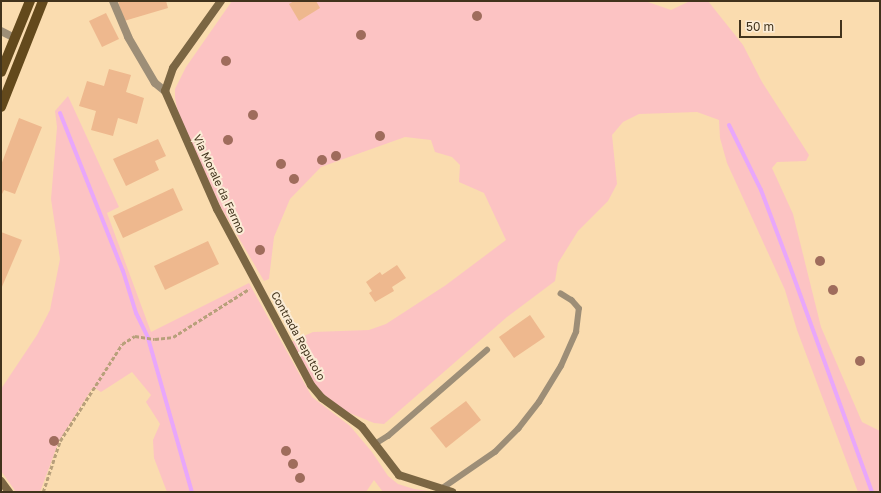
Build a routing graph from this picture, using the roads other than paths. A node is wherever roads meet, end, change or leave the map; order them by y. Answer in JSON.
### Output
{"nodes":[{"id":1,"x":30,"y":1,"type":"edge"},
{"id":2,"x":43,"y":1,"type":"edge"},
{"id":3,"x":113,"y":1,"type":"edge"},
{"id":4,"x":221,"y":1,"type":"edge"},
{"id":5,"x":1,"y":31,"type":"edge"},
{"id":6,"x":15,"y":38,"type":"junction"},
{"id":7,"x":1,"y":72,"type":"edge"},
{"id":8,"x":165,"y":91,"type":"junction"},
{"id":9,"x":1,"y":107,"type":"edge"},
{"id":10,"x":257,"y":284,"type":"joint"},
{"id":11,"x":561,"y":294,"type":"dead end"},
{"id":12,"x":487,"y":350,"type":"dead end"},
{"id":13,"x":375,"y":444,"type":"junction"},
{"id":14,"x":1,"y":481,"type":"edge"},
{"id":15,"x":444,"y":488,"type":"junction"},
{"id":16,"x":9,"y":492,"type":"edge"},
{"id":17,"x":452,"y":492,"type":"edge"}],
"edges":[{"from":1,"to":6,"type":"main road"},
{"from":2,"to":9,"type":"main road"},
{"from":3,"to":8,"type":"street","name":"Via Morale da Fermo"},
{"from":4,"to":8,"type":"street"},
{"from":5,"to":6,"type":"street"},
{"from":6,"to":7,"type":"main road"},
{"from":8,"to":10,"type":"street","name":"Via Morale da Fermo"},
{"from":10,"to":13,"type":"street","name":"Contrada Reputolo"},
{"from":11,"to":15,"type":"lane"},
{"from":12,"to":13,"type":"lane"},
{"from":13,"to":15,"type":"street","name":"Contrada Reputolo"},
{"from":14,"to":16,"type":"street"},
{"from":15,"to":17,"type":"street","name":"Contrada Reputolo"}]}
